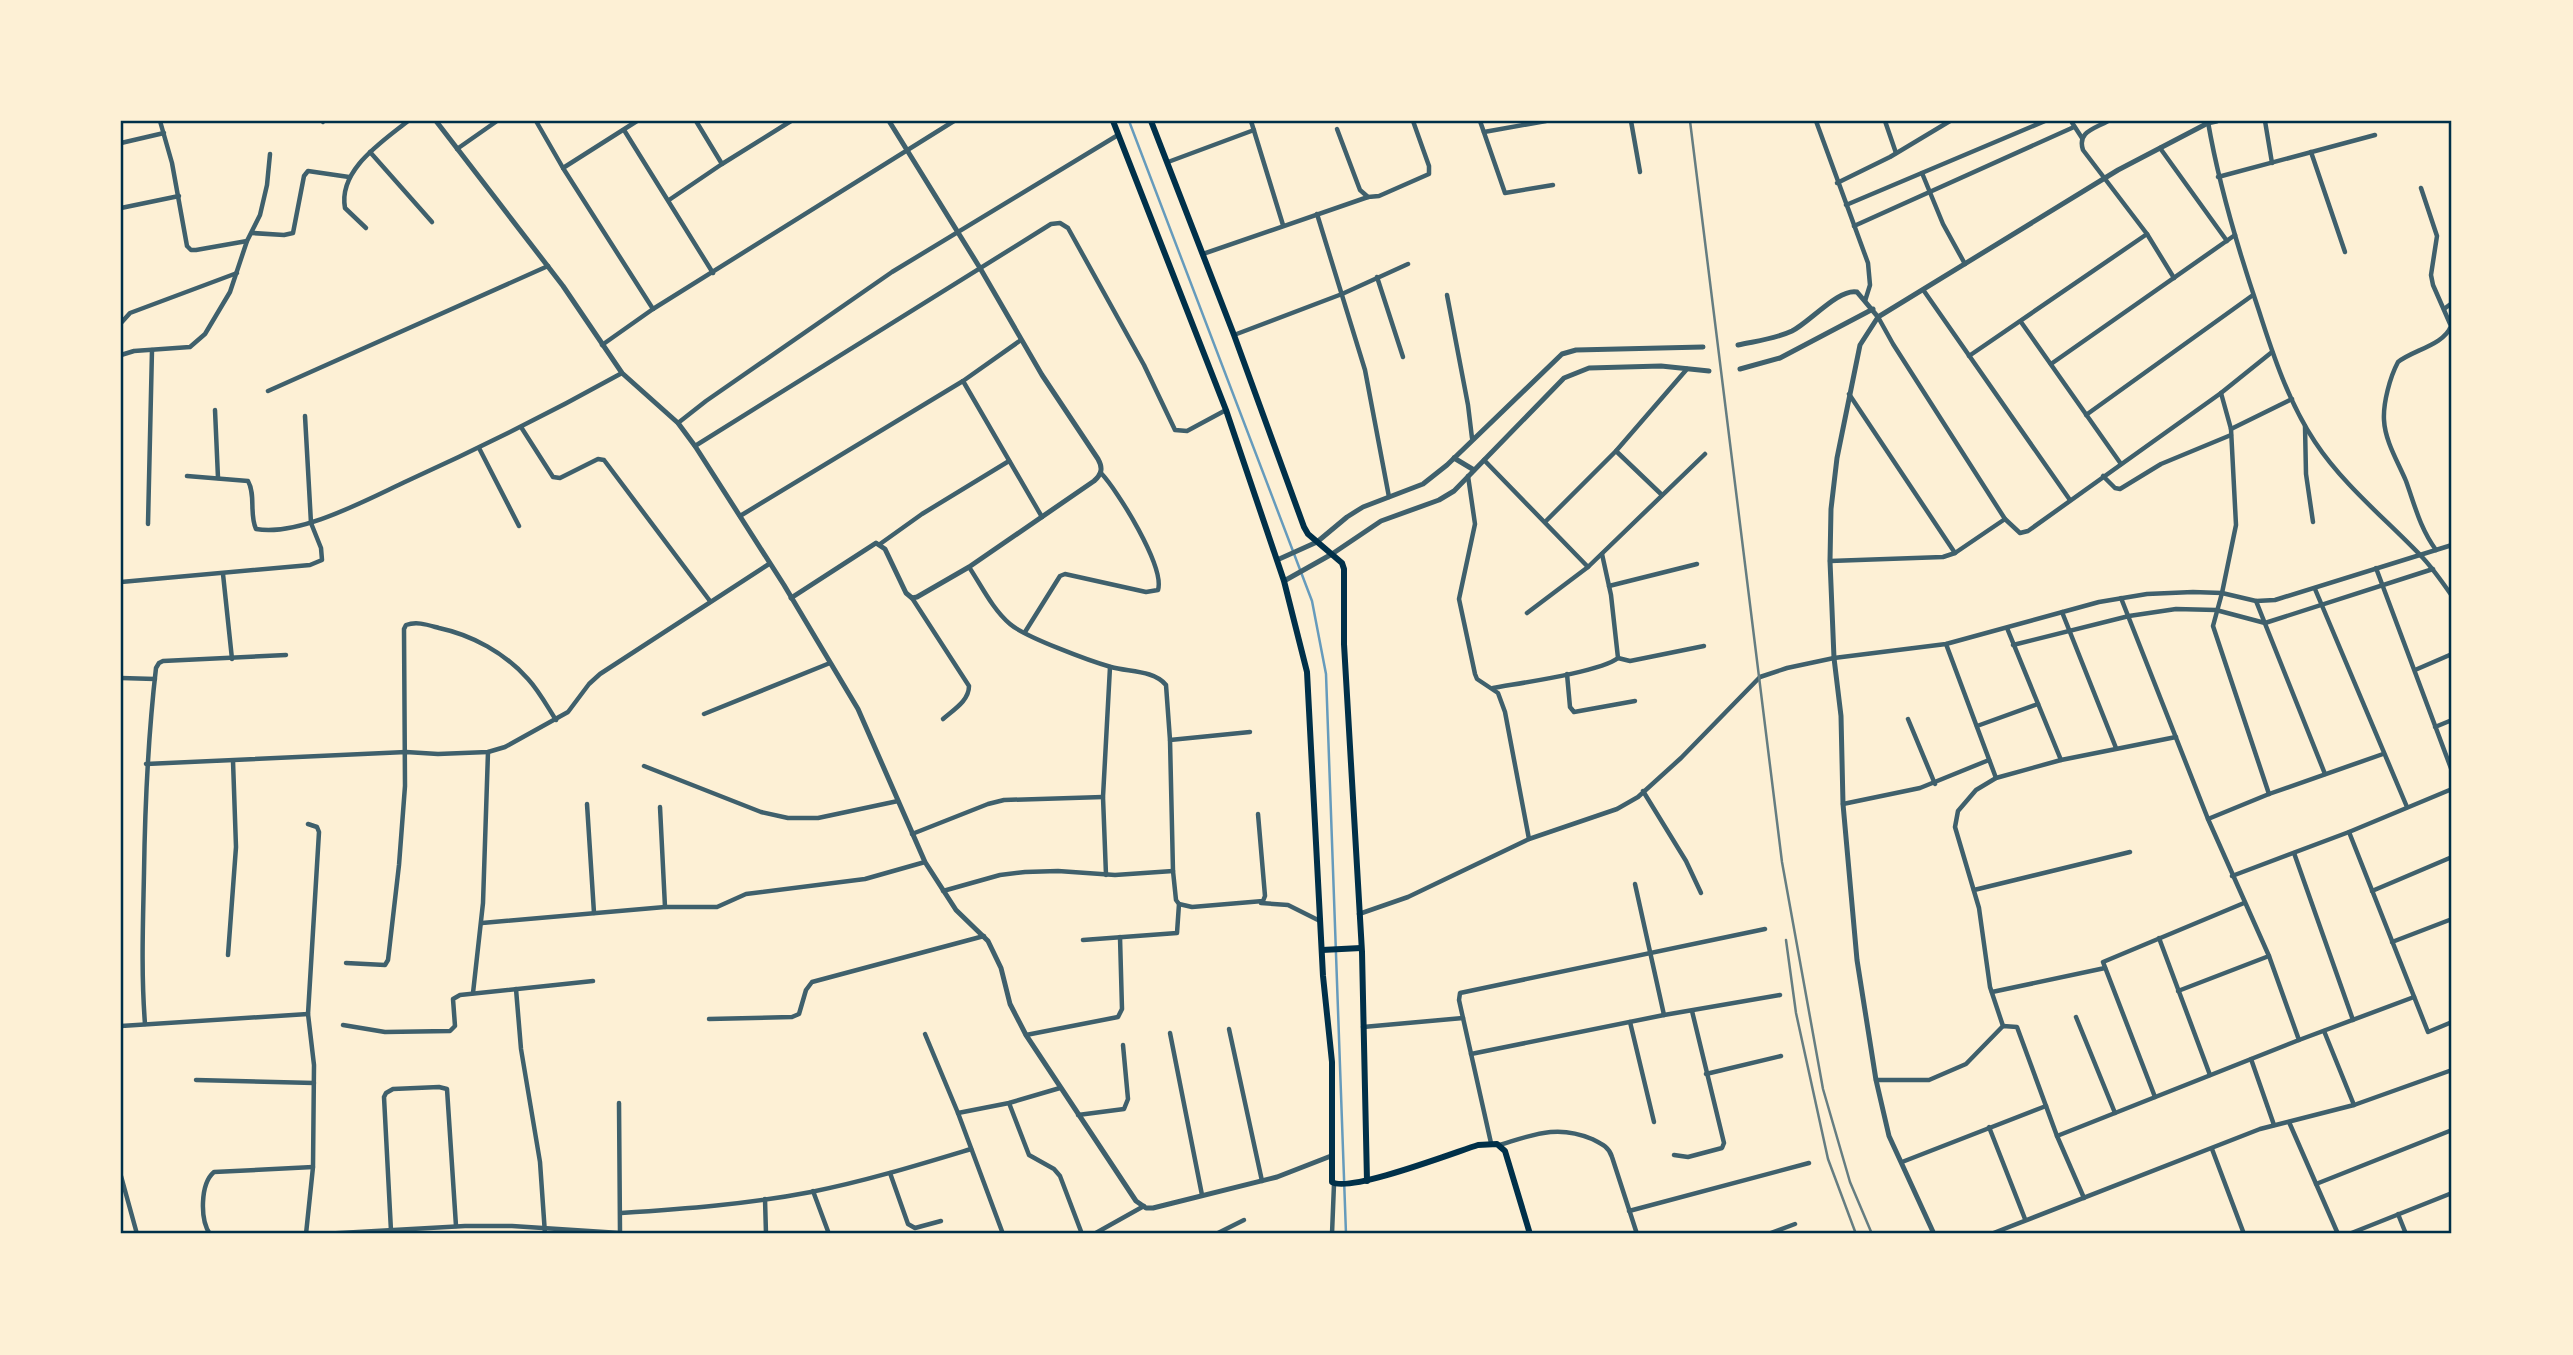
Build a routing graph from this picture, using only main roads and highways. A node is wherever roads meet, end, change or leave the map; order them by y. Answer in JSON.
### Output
{"nodes":[{"id":1,"x":1113,"y":121,"type":"edge"},
{"id":2,"x":1151,"y":121,"type":"edge"},
{"id":3,"x":1362,"y":948,"type":"junction"},
{"id":4,"x":1322,"y":950,"type":"junction"},
{"id":5,"x":1367,"y":1181,"type":"junction"},
{"id":6,"x":1530,"y":1234,"type":"edge"}],
"edges":[{"from":1,"to":4,"type":"main road"},
{"from":2,"to":3,"type":"main road"},
{"from":3,"to":4,"type":"main road"},
{"from":3,"to":5,"type":"main road"},
{"from":4,"to":5,"type":"main road"},
{"from":5,"to":6,"type":"main road"}]}
